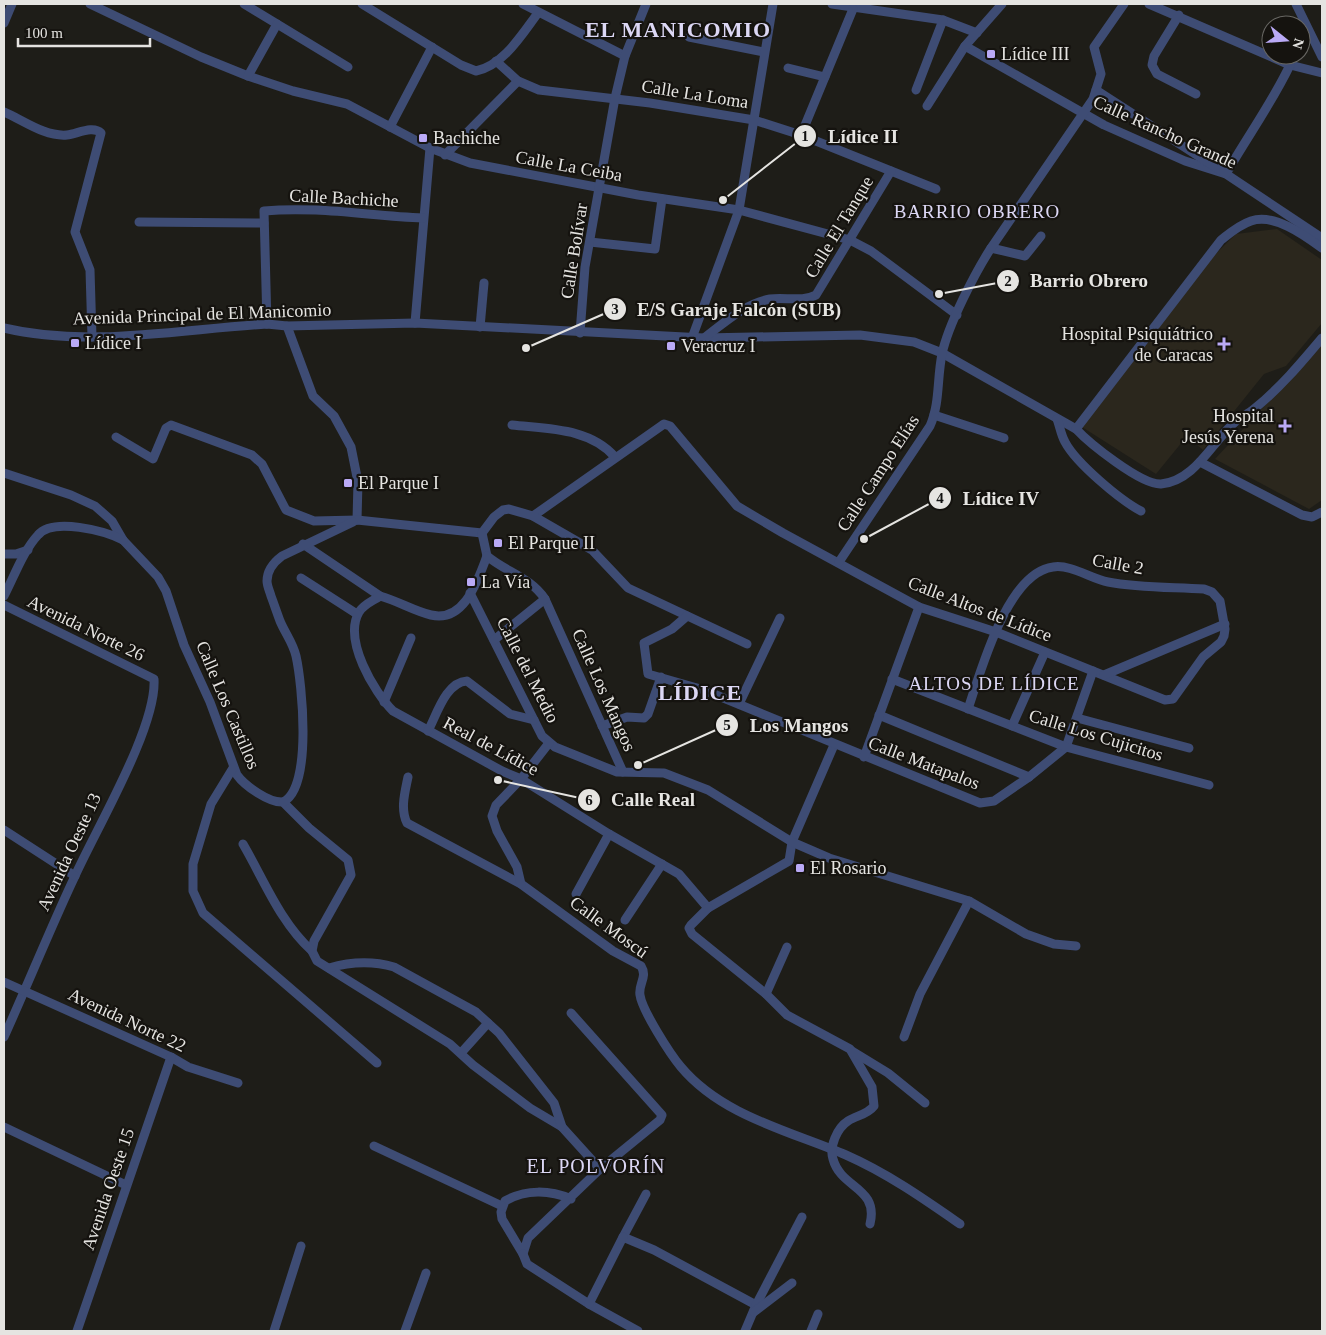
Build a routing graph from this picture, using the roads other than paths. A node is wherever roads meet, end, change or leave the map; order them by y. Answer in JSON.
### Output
{"nodes":[{"id":1,"x":12,"y":4,"type":"edge"},
{"id":2,"x":92,"y":4,"type":"edge"},
{"id":3,"x":244,"y":4,"type":"edge"},
{"id":4,"x":362,"y":4,"type":"edge"},
{"id":5,"x":523,"y":4,"type":"edge"},
{"id":6,"x":646,"y":4,"type":"edge"},
{"id":7,"x":773,"y":4,"type":"edge"},
{"id":8,"x":832,"y":4,"type":"edge"},
{"id":9,"x":1002,"y":4,"type":"edge"},
{"id":10,"x":1124,"y":4,"type":"edge"},
{"id":11,"x":1148,"y":4,"type":"edge"},
{"id":12,"x":1296,"y":4,"type":"edge"},
{"id":13,"x":853,"y":9,"type":"junction"},
{"id":14,"x":538,"y":13,"type":"junction"},
{"id":15,"x":1179,"y":15,"type":"junction"},
{"id":16,"x":942,"y":20,"type":"junction"},
{"id":17,"x":4,"y":23,"type":"edge"},
{"id":18,"x":277,"y":24,"type":"junction"},
{"id":19,"x":977,"y":33,"type":"junction"},
{"id":20,"x":689,"y":38,"type":"dead end"},
{"id":21,"x":965,"y":46,"type":"junction"},
{"id":22,"x":432,"y":47,"type":"junction"},
{"id":23,"x":764,"y":52,"type":"junction"},
{"id":24,"x":1261,"y":52,"type":"edge"},
{"id":25,"x":625,"y":56,"type":"junction"},
{"id":26,"x":1322,"y":57,"type":"edge"},
{"id":27,"x":496,"y":61,"type":"junction"},
{"id":28,"x":1290,"y":65,"type":"joint"},
{"id":29,"x":348,"y":67,"type":"dead end"},
{"id":30,"x":788,"y":68,"type":"dead end"},
{"id":31,"x":1322,"y":74,"type":"edge"},
{"id":32,"x":248,"y":76,"type":"junction"},
{"id":33,"x":824,"y":77,"type":"junction"},
{"id":34,"x":518,"y":81,"type":"junction"},
{"id":35,"x":916,"y":90,"type":"dead end"},
{"id":36,"x":1096,"y":90,"type":"junction"},
{"id":37,"x":1196,"y":94,"type":"dead end"},
{"id":38,"x":615,"y":98,"type":"junction"},
{"id":39,"x":928,"y":106,"type":"dead end"},
{"id":40,"x":4,"y":112,"type":"edge"},
{"id":41,"x":1083,"y":114,"type":"junction"},
{"id":42,"x":754,"y":120,"type":"junction"},
{"id":43,"x":390,"y":127,"type":"junction"},
{"id":44,"x":801,"y":135,"type":"junction"},
{"id":45,"x":430,"y":148,"type":"junction"},
{"id":46,"x":444,"y":155,"type":"junction"},
{"id":47,"x":891,"y":171,"type":"junction"},
{"id":48,"x":1226,"y":174,"type":"junction"},
{"id":49,"x":601,"y":186,"type":"junction"},
{"id":50,"x":936,"y":189,"type":"dead end"},
{"id":51,"x":662,"y":198,"type":"junction"},
{"id":52,"x":739,"y":210,"type":"junction"},
{"id":53,"x":423,"y":218,"type":"junction"},
{"id":54,"x":140,"y":222,"type":"dead end"},
{"id":55,"x":264,"y":223,"type":"junction"},
{"id":56,"x":1041,"y":236,"type":"dead end"},
{"id":57,"x":1322,"y":238,"type":"edge"},
{"id":58,"x":850,"y":240,"type":"junction"},
{"id":59,"x":590,"y":242,"type":"junction"},
{"id":60,"x":991,"y":248,"type":"junction"},
{"id":61,"x":1322,"y":248,"type":"edge"},
{"id":62,"x":484,"y":283,"type":"dead end"},
{"id":63,"x":957,"y":315,"type":"junction"},
{"id":64,"x":267,"y":324,"type":"junction"},
{"id":65,"x":415,"y":324,"type":"junction"},
{"id":66,"x":287,"y":326,"type":"junction"},
{"id":67,"x":480,"y":327,"type":"junction"},
{"id":68,"x":4,"y":328,"type":"edge"},
{"id":69,"x":580,"y":333,"type":"junction"},
{"id":70,"x":92,"y":337,"type":"junction"},
{"id":71,"x":692,"y":338,"type":"junction"},
{"id":72,"x":704,"y":338,"type":"junction"},
{"id":73,"x":1322,"y":338,"type":"edge"},
{"id":74,"x":942,"y":353,"type":"junction"},
{"id":75,"x":934,"y":415,"type":"junction"},
{"id":76,"x":1057,"y":419,"type":"junction"},
{"id":77,"x":512,"y":425,"type":"dead end"},
{"id":78,"x":1076,"y":429,"type":"junction"},
{"id":79,"x":116,"y":437,"type":"dead end"},
{"id":80,"x":1004,"y":438,"type":"dead end"},
{"id":81,"x":615,"y":457,"type":"junction"},
{"id":82,"x":1200,"y":462,"type":"junction"},
{"id":83,"x":4,"y":473,"type":"edge"},
{"id":84,"x":1141,"y":511,"type":"dead end"},
{"id":85,"x":1322,"y":512,"type":"edge"},
{"id":86,"x":533,"y":516,"type":"junction"},
{"id":87,"x":357,"y":520,"type":"junction"},
{"id":88,"x":482,"y":534,"type":"junction"},
{"id":89,"x":123,"y":540,"type":"junction"},
{"id":90,"x":303,"y":544,"type":"junction"},
{"id":91,"x":28,"y":550,"type":"junction"},
{"id":92,"x":4,"y":554,"type":"edge"},
{"id":93,"x":487,"y":556,"type":"junction"},
{"id":94,"x":839,"y":562,"type":"junction"},
{"id":95,"x":301,"y":578,"type":"dead end"},
{"id":96,"x":470,"y":594,"type":"junction"},
{"id":97,"x":4,"y":596,"type":"edge"},
{"id":98,"x":380,"y":596,"type":"junction"},
{"id":99,"x":545,"y":599,"type":"junction"},
{"id":100,"x":4,"y":605,"type":"edge"},
{"id":101,"x":919,"y":607,"type":"junction"},
{"id":102,"x":358,"y":614,"type":"junction"},
{"id":103,"x":687,"y":616,"type":"junction"},
{"id":104,"x":780,"y":618,"type":"dead end"},
{"id":105,"x":1224,"y":624,"type":"junction"},
{"id":106,"x":996,"y":632,"type":"junction"},
{"id":107,"x":411,"y":638,"type":"dead end"},
{"id":108,"x":494,"y":640,"type":"junction"},
{"id":109,"x":748,"y":644,"type":"dead end"},
{"id":110,"x":1045,"y":652,"type":"junction"},
{"id":111,"x":1093,"y":671,"type":"junction"},
{"id":112,"x":1104,"y":675,"type":"junction"},
{"id":113,"x":661,"y":677,"type":"junction"},
{"id":114,"x":154,"y":679,"type":"joint"},
{"id":115,"x":892,"y":679,"type":"junction"},
{"id":116,"x":384,"y":702,"type":"junction"},
{"id":117,"x":739,"y":704,"type":"junction"},
{"id":118,"x":968,"y":709,"type":"junction"},
{"id":119,"x":879,"y":716,"type":"junction"},
{"id":120,"x":1077,"y":718,"type":"junction"},
{"id":121,"x":534,"y":720,"type":"junction"},
{"id":122,"x":602,"y":726,"type":"junction"},
{"id":123,"x":1012,"y":726,"type":"junction"},
{"id":124,"x":428,"y":731,"type":"junction"},
{"id":125,"x":549,"y":742,"type":"junction"},
{"id":126,"x":834,"y":745,"type":"junction"},
{"id":127,"x":1066,"y":747,"type":"junction"},
{"id":128,"x":1188,"y":748,"type":"dead end"},
{"id":129,"x":864,"y":757,"type":"junction"},
{"id":130,"x":233,"y":768,"type":"junction"},
{"id":131,"x":623,"y":772,"type":"junction"},
{"id":132,"x":408,"y":777,"type":"dead end"},
{"id":133,"x":1029,"y":777,"type":"junction"},
{"id":134,"x":521,"y":779,"type":"junction"},
{"id":135,"x":1209,"y":786,"type":"dead end"},
{"id":136,"x":283,"y":802,"type":"junction"},
{"id":137,"x":4,"y":830,"type":"edge"},
{"id":138,"x":609,"y":834,"type":"junction"},
{"id":139,"x":792,"y":842,"type":"junction"},
{"id":140,"x":243,"y":844,"type":"dead end"},
{"id":141,"x":662,"y":864,"type":"junction"},
{"id":142,"x":75,"y":876,"type":"junction"},
{"id":143,"x":521,"y":884,"type":"junction"},
{"id":144,"x":576,"y":894,"type":"dead end"},
{"id":145,"x":969,"y":901,"type":"junction"},
{"id":146,"x":708,"y":908,"type":"junction"},
{"id":147,"x":625,"y":920,"type":"dead end"},
{"id":148,"x":1076,"y":946,"type":"dead end"},
{"id":149,"x":787,"y":947,"type":"dead end"},
{"id":150,"x":312,"y":951,"type":"junction"},
{"id":151,"x":329,"y":968,"type":"junction"},
{"id":152,"x":4,"y":982,"type":"edge"},
{"id":153,"x":25,"y":991,"type":"junction"},
{"id":154,"x":766,"y":994,"type":"junction"},
{"id":155,"x":571,"y":1013,"type":"dead end"},
{"id":156,"x":488,"y":1023,"type":"junction"},
{"id":157,"x":4,"y":1037,"type":"edge"},
{"id":158,"x":904,"y":1037,"type":"dead end"},
{"id":159,"x":850,"y":1049,"type":"junction"},
{"id":160,"x":461,"y":1053,"type":"junction"},
{"id":161,"x":172,"y":1057,"type":"junction"},
{"id":162,"x":377,"y":1063,"type":"dead end"},
{"id":163,"x":238,"y":1083,"type":"dead end"},
{"id":164,"x":925,"y":1103,"type":"dead end"},
{"id":165,"x":4,"y":1127,"type":"edge"},
{"id":166,"x":562,"y":1127,"type":"junction"},
{"id":167,"x":374,"y":1146,"type":"dead end"},
{"id":168,"x":832,"y":1150,"type":"junction"},
{"id":169,"x":600,"y":1169,"type":"junction"},
{"id":170,"x":126,"y":1185,"type":"junction"},
{"id":171,"x":646,"y":1194,"type":"dead end"},
{"id":172,"x":571,"y":1199,"type":"junction"},
{"id":173,"x":502,"y":1206,"type":"junction"},
{"id":174,"x":802,"y":1217,"type":"dead end"},
{"id":175,"x":870,"y":1224,"type":"dead end"},
{"id":176,"x":960,"y":1224,"type":"dead end"},
{"id":177,"x":623,"y":1237,"type":"junction"},
{"id":178,"x":301,"y":1246,"type":"dead end"},
{"id":179,"x":523,"y":1254,"type":"junction"},
{"id":180,"x":426,"y":1272,"type":"dead end"},
{"id":181,"x":792,"y":1283,"type":"dead end"},
{"id":182,"x":589,"y":1304,"type":"junction"},
{"id":183,"x":754,"y":1309,"type":"junction"},
{"id":184,"x":818,"y":1314,"type":"dead end"},
{"id":185,"x":77,"y":1331,"type":"edge"},
{"id":186,"x":274,"y":1331,"type":"edge"},
{"id":187,"x":405,"y":1331,"type":"edge"},
{"id":188,"x":638,"y":1331,"type":"edge"},
{"id":189,"x":745,"y":1331,"type":"edge"},
{"id":190,"x":810,"y":1331,"type":"edge"}],
"edges":[{"from":1,"to":17,"type":"street"},
{"from":2,"to":32,"type":"street","name":"Calle La Ceiba"},
{"from":3,"to":18,"type":"street"},
{"from":4,"to":22,"type":"street"},
{"from":5,"to":14,"type":"street"},
{"from":6,"to":25,"type":"street","name":"Calle Bolívar"},
{"from":7,"to":23,"type":"street"},
{"from":8,"to":13,"type":"street"},
{"from":9,"to":19,"type":"street"},
{"from":10,"to":36,"type":"street","name":"Calle Campo Elías"},
{"from":11,"to":15,"type":"street"},
{"from":12,"to":26,"type":"street"},
{"from":13,"to":16,"type":"street"},
{"from":13,"to":33,"type":"street"},
{"from":14,"to":25,"type":"street"},
{"from":14,"to":27,"type":"street"},
{"from":15,"to":24,"type":"street"},
{"from":15,"to":37,"type":"street"},
{"from":16,"to":19,"type":"street"},
{"from":16,"to":35,"type":"street"},
{"from":18,"to":29,"type":"street"},
{"from":18,"to":32,"type":"street"},
{"from":19,"to":21,"type":"street"},
{"from":20,"to":23,"type":"street"},
{"from":21,"to":39,"type":"street"},
{"from":21,"to":41,"type":"street","name":"Calle Rancho Grande"},
{"from":22,"to":27,"type":"street"},
{"from":22,"to":43,"type":"street"},
{"from":23,"to":42,"type":"street"},
{"from":25,"to":38,"type":"street","name":"Calle Bolívar"},
{"from":27,"to":34,"type":"street","name":"Calle La Loma"},
{"from":28,"to":31,"type":"street"},
{"from":28,"to":48,"type":"street"},
{"from":30,"to":33,"type":"street"},
{"from":32,"to":43,"type":"street","name":"Calle La Ceiba"},
{"from":33,"to":44,"type":"street"},
{"from":34,"to":38,"type":"street","name":"Calle La Loma"},
{"from":34,"to":46,"type":"street"},
{"from":36,"to":41,"type":"street","name":"Calle Campo Elías"},
{"from":36,"to":48,"type":"street"},
{"from":38,"to":42,"type":"street","name":"Calle La Loma"},
{"from":38,"to":49,"type":"street","name":"Calle Bolívar"},
{"from":40,"to":70,"type":"street"},
{"from":41,"to":48,"type":"street","name":"Calle Rancho Grande"},
{"from":41,"to":60,"type":"street","name":"Calle Campo Elías"},
{"from":42,"to":44,"type":"street","name":"Calle La Loma"},
{"from":42,"to":52,"type":"street"},
{"from":43,"to":45,"type":"street","name":"Calle La Ceiba"},
{"from":44,"to":47,"type":"street","name":"Calle La Loma"},
{"from":45,"to":46,"type":"street","name":"Calle La Ceiba"},
{"from":45,"to":53,"type":"street"},
{"from":46,"to":49,"type":"street","name":"Calle La Ceiba"},
{"from":47,"to":50,"type":"street","name":"Calle La Loma"},
{"from":47,"to":58,"type":"street","name":"Calle El Tanque"},
{"from":48,"to":57,"type":"street","name":"Calle Rancho Grande"},
{"from":49,"to":51,"type":"street","name":"Calle La Ceiba"},
{"from":49,"to":59,"type":"street","name":"Calle Bolívar"},
{"from":51,"to":52,"type":"street","name":"Calle La Ceiba"},
{"from":51,"to":59,"type":"street"},
{"from":52,"to":58,"type":"street","name":"Calle La Ceiba"},
{"from":52,"to":71,"type":"street"},
{"from":53,"to":55,"type":"street","name":"Calle Bachiche"},
{"from":53,"to":65,"type":"street"},
{"from":54,"to":55,"type":"street"},
{"from":55,"to":64,"type":"street"},
{"from":56,"to":60,"type":"street"},
{"from":58,"to":63,"type":"street","name":"Calle La Ceiba"},
{"from":58,"to":72,"type":"street","name":"Calle El Tanque"},
{"from":59,"to":69,"type":"street","name":"Calle Bolívar"},
{"from":60,"to":63,"type":"street","name":"Calle Campo Elías"},
{"from":61,"to":78,"type":"street"},
{"from":62,"to":67,"type":"street"},
{"from":63,"to":74,"type":"street","name":"Calle Campo Elías"},
{"from":64,"to":66,"type":"street","name":"Avenida Principal de El Manicomio"},
{"from":64,"to":70,"type":"street","name":"Avenida Principal de El Manicomio"},
{"from":65,"to":66,"type":"street","name":"Avenida Principal de El Manicomio"},
{"from":65,"to":67,"type":"street","name":"Avenida Principal de El Manicomio"},
{"from":66,"to":87,"type":"street"},
{"from":67,"to":69,"type":"street","name":"Avenida Principal de El Manicomio"},
{"from":68,"to":70,"type":"street","name":"Avenida Principal de El Manicomio"},
{"from":69,"to":71,"type":"street","name":"Avenida Principal de El Manicomio"},
{"from":71,"to":72,"type":"street","name":"Avenida Principal de El Manicomio"},
{"from":72,"to":74,"type":"street","name":"Avenida Principal de El Manicomio"},
{"from":73,"to":82,"type":"street","name":"Avenida Principal de El Manicomio"},
{"from":74,"to":75,"type":"street","name":"Calle Campo Elías"},
{"from":74,"to":76,"type":"street","name":"Avenida Principal de El Manicomio"},
{"from":75,"to":80,"type":"street"},
{"from":75,"to":94,"type":"street","name":"Calle Campo Elías"},
{"from":76,"to":78,"type":"street","name":"Avenida Principal de El Manicomio"},
{"from":76,"to":84,"type":"street"},
{"from":77,"to":81,"type":"street"},
{"from":78,"to":82,"type":"street","name":"Avenida Principal de El Manicomio"},
{"from":79,"to":87,"type":"street"},
{"from":81,"to":86,"type":"street","name":"Calle Altos de Lídice"},
{"from":81,"to":94,"type":"street","name":"Calle Altos de Lídice"},
{"from":82,"to":85,"type":"street"},
{"from":83,"to":89,"type":"street","name":"Calle Los Castillos"},
{"from":86,"to":88,"type":"street"},
{"from":86,"to":103,"type":"street"},
{"from":87,"to":88,"type":"street"},
{"from":87,"to":90,"type":"street"},
{"from":88,"to":93,"type":"street"},
{"from":89,"to":91,"type":"street"},
{"from":89,"to":130,"type":"street","name":"Calle Los Castillos"},
{"from":90,"to":98,"type":"street"},
{"from":90,"to":136,"type":"street"},
{"from":91,"to":92,"type":"street"},
{"from":91,"to":97,"type":"street"},
{"from":93,"to":96,"type":"street"},
{"from":93,"to":99,"type":"street","name":"Calle Los Mangos"},
{"from":94,"to":101,"type":"street","name":"Calle Altos de Lídice"},
{"from":95,"to":102,"type":"street"},
{"from":96,"to":98,"type":"street"},
{"from":96,"to":108,"type":"street","name":"Calle del Medio"},
{"from":98,"to":102,"type":"street"},
{"from":99,"to":108,"type":"street"},
{"from":99,"to":122,"type":"street","name":"Calle Los Mangos"},
{"from":100,"to":114,"type":"street","name":"Avenida Norte 26"},
{"from":101,"to":106,"type":"street","name":"Calle Altos de Lídice"},
{"from":101,"to":115,"type":"street"},
{"from":102,"to":116,"type":"street","name":"Real de Lídice"},
{"from":103,"to":109,"type":"street"},
{"from":103,"to":113,"type":"street","name":"Calle Matapalos"},
{"from":104,"to":117,"type":"street"},
{"from":105,"to":106,"type":"street","name":"Calle 2"},
{"from":105,"to":112,"type":"street"},
{"from":105,"to":112,"type":"street","name":"Calle Altos de Lídice"},
{"from":106,"to":110,"type":"street","name":"Calle Altos de Lídice"},
{"from":106,"to":118,"type":"street","name":"Calle 2"},
{"from":107,"to":116,"type":"street"},
{"from":108,"to":121,"type":"street","name":"Calle del Medio"},
{"from":110,"to":111,"type":"street","name":"Calle Altos de Lídice"},
{"from":110,"to":123,"type":"street"},
{"from":111,"to":112,"type":"street","name":"Calle Altos de Lídice"},
{"from":111,"to":120,"type":"street"},
{"from":113,"to":117,"type":"street","name":"Calle Matapalos"},
{"from":113,"to":122,"type":"street"},
{"from":114,"to":142,"type":"street","name":"Avenida Oeste 13"},
{"from":115,"to":118,"type":"street","name":"Calle Los Cujicitos"},
{"from":115,"to":119,"type":"street"},
{"from":116,"to":124,"type":"street","name":"Real de Lídice"},
{"from":117,"to":126,"type":"street","name":"Calle Matapalos"},
{"from":118,"to":123,"type":"street","name":"Calle Los Cujicitos"},
{"from":119,"to":129,"type":"street"},
{"from":119,"to":133,"type":"street"},
{"from":120,"to":127,"type":"street"},
{"from":120,"to":128,"type":"street"},
{"from":121,"to":124,"type":"street"},
{"from":121,"to":125,"type":"street","name":"Calle del Medio"},
{"from":122,"to":131,"type":"street","name":"Calle Los Mangos"},
{"from":123,"to":127,"type":"street","name":"Calle Los Cujicitos"},
{"from":124,"to":134,"type":"street","name":"Real de Lídice"},
{"from":125,"to":131,"type":"street","name":"Calle del Medio"},
{"from":125,"to":134,"type":"street"},
{"from":126,"to":129,"type":"street","name":"Calle Matapalos"},
{"from":126,"to":139,"type":"street"},
{"from":127,"to":133,"type":"street","name":"Calle Matapalos"},
{"from":127,"to":135,"type":"street","name":"Calle Los Cujicitos"},
{"from":129,"to":133,"type":"street","name":"Calle Matapalos"},
{"from":130,"to":136,"type":"street","name":"Calle Los Castillos"},
{"from":130,"to":162,"type":"street"},
{"from":131,"to":139,"type":"street","name":"Calle Los Mangos"},
{"from":132,"to":143,"type":"street","name":"Calle Moscú"},
{"from":134,"to":138,"type":"street","name":"Real de Lídice"},
{"from":134,"to":143,"type":"street"},
{"from":136,"to":150,"type":"street","name":"Calle Los Castillos"},
{"from":137,"to":142,"type":"street"},
{"from":138,"to":141,"type":"street","name":"Real de Lídice"},
{"from":138,"to":144,"type":"street"},
{"from":139,"to":145,"type":"street","name":"Calle Los Mangos"},
{"from":139,"to":146,"type":"street"},
{"from":140,"to":150,"type":"street"},
{"from":141,"to":146,"type":"street","name":"Real de Lídice"},
{"from":141,"to":147,"type":"street"},
{"from":142,"to":153,"type":"street","name":"Avenida Oeste 13"},
{"from":143,"to":168,"type":"street","name":"Calle Moscú"},
{"from":145,"to":148,"type":"street","name":"Calle Los Mangos"},
{"from":145,"to":158,"type":"street"},
{"from":146,"to":154,"type":"street"},
{"from":149,"to":154,"type":"street"},
{"from":150,"to":151,"type":"street"},
{"from":151,"to":156,"type":"street"},
{"from":151,"to":160,"type":"street"},
{"from":152,"to":153,"type":"street","name":"Avenida Norte 22"},
{"from":153,"to":157,"type":"street","name":"Avenida Oeste 13"},
{"from":153,"to":161,"type":"street","name":"Avenida Norte 22"},
{"from":154,"to":159,"type":"street"},
{"from":155,"to":169,"type":"street"},
{"from":156,"to":160,"type":"street"},
{"from":156,"to":166,"type":"street"},
{"from":159,"to":164,"type":"street"},
{"from":159,"to":168,"type":"street"},
{"from":160,"to":166,"type":"street"},
{"from":161,"to":163,"type":"street","name":"Avenida Norte 22"},
{"from":161,"to":170,"type":"street","name":"Avenida Oeste 15"},
{"from":165,"to":170,"type":"street"},
{"from":166,"to":169,"type":"street"},
{"from":167,"to":173,"type":"street"},
{"from":168,"to":175,"type":"street"},
{"from":168,"to":176,"type":"street","name":"Calle Moscú"},
{"from":169,"to":172,"type":"street"},
{"from":170,"to":185,"type":"street","name":"Avenida Oeste 15"},
{"from":171,"to":177,"type":"street"},
{"from":172,"to":173,"type":"street"},
{"from":172,"to":179,"type":"street"},
{"from":173,"to":179,"type":"street"},
{"from":174,"to":183,"type":"street"},
{"from":177,"to":182,"type":"street"},
{"from":177,"to":183,"type":"street"},
{"from":178,"to":186,"type":"street"},
{"from":179,"to":182,"type":"street"},
{"from":180,"to":187,"type":"street"},
{"from":181,"to":183,"type":"street"},
{"from":182,"to":188,"type":"street"},
{"from":183,"to":189,"type":"street"},
{"from":184,"to":190,"type":"street"}]}
